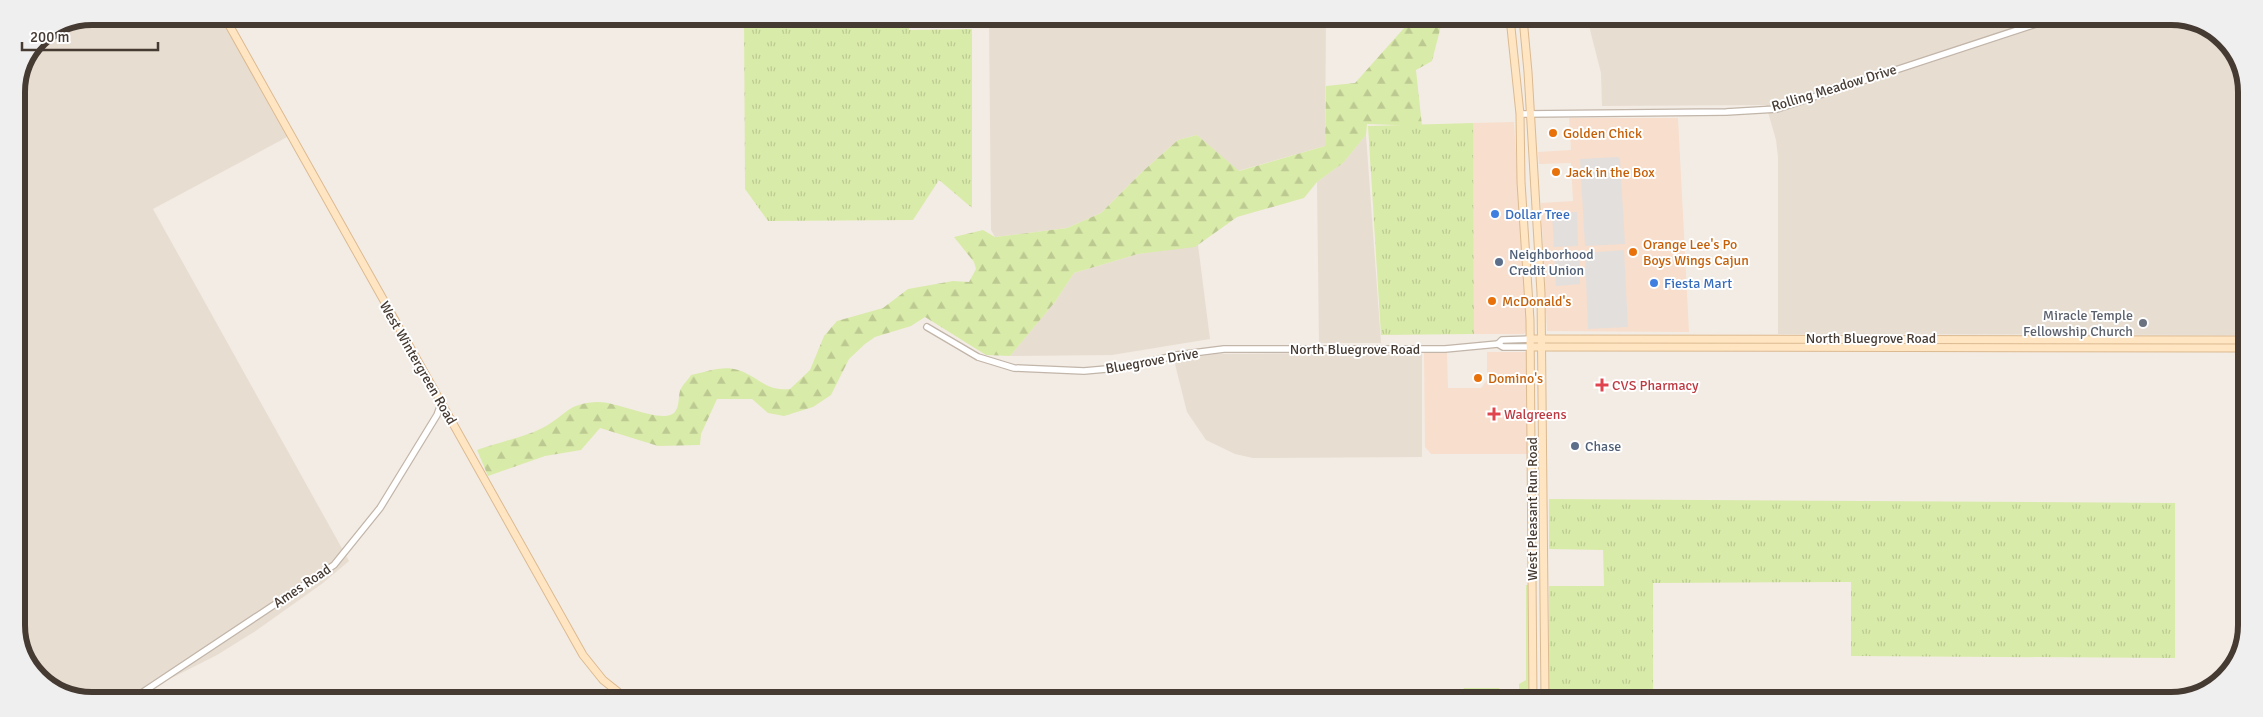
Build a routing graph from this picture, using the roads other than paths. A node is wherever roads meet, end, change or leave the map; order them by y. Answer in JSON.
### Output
{"nodes":[{"id":1,"x":229,"y":25,"type":"edge"},
{"id":2,"x":1511,"y":25,"type":"edge"},
{"id":3,"x":1524,"y":25,"type":"edge"},
{"id":4,"x":2033,"y":25,"type":"edge"},
{"id":5,"x":1531,"y":112,"type":"junction"},
{"id":6,"x":1520,"y":114,"type":"junction"},
{"id":7,"x":1539,"y":251,"type":"junction"},
{"id":8,"x":1525,"y":252,"type":"junction"},
{"id":9,"x":928,"y":327,"type":"dead end"},
{"id":10,"x":1610,"y":338,"type":"junction"},
{"id":11,"x":1632,"y":338,"type":"junction"},
{"id":12,"x":2238,"y":340,"type":"edge"},
{"id":13,"x":1542,"y":342,"type":"junction"},
{"id":14,"x":1531,"y":343,"type":"junction"},
{"id":15,"x":1610,"y":346,"type":"junction"},
{"id":16,"x":1633,"y":346,"type":"junction"},
{"id":17,"x":2238,"y":348,"type":"edge"},
{"id":18,"x":1211,"y":350,"type":"joint"},
{"id":19,"x":441,"y":404,"type":"junction"},
{"id":20,"x":1531,"y":429,"type":"junction"},
{"id":21,"x":1543,"y":429,"type":"junction"},
{"id":22,"x":1532,"y":582,"type":"junction"},
{"id":23,"x":1544,"y":582,"type":"junction"},
{"id":24,"x":143,"y":692,"type":"edge"},
{"id":25,"x":618,"y":692,"type":"edge"},
{"id":26,"x":1533,"y":692,"type":"edge"},
{"id":27,"x":1545,"y":692,"type":"edge"}],
"edges":[{"from":1,"to":19,"type":"main road","name":"West Wintergreen Road"},
{"from":2,"to":6,"type":"main road","name":"West Pleasant Run Road"},
{"from":3,"to":5,"type":"main road","name":"West Pleasant Run Road"},
{"from":4,"to":5,"type":"street","name":"Rolling Meadow Drive"},
{"from":5,"to":6,"type":"street","name":"Rolling Meadow Drive"},
{"from":5,"to":7,"type":"main road","name":"West Pleasant Run Road"},
{"from":6,"to":8,"type":"main road","name":"West Pleasant Run Road"},
{"from":7,"to":8,"type":"main road"},
{"from":7,"to":13,"type":"main road","name":"West Pleasant Run Road"},
{"from":8,"to":14,"type":"main road","name":"West Pleasant Run Road"},
{"from":9,"to":18,"type":"street","name":"Bluegrove Drive"},
{"from":10,"to":11,"type":"main road","name":"North Bluegrove Road"},
{"from":10,"to":13,"type":"main road","name":"North Bluegrove Road"},
{"from":10,"to":15,"type":"main road"},
{"from":11,"to":12,"type":"main road","name":"North Bluegrove Road"},
{"from":11,"to":16,"type":"main road"},
{"from":13,"to":14,"type":"main road","name":"North Bluegrove Road"},
{"from":13,"to":15,"type":"main road","name":"North Bluegrove Road"},
{"from":13,"to":21,"type":"main road","name":"West Pleasant Run Road"},
{"from":14,"to":18,"type":"street","name":"North Bluegrove Road"},
{"from":14,"to":20,"type":"main road","name":"West Pleasant Run Road"},
{"from":15,"to":16,"type":"main road","name":"North Bluegrove Road"},
{"from":16,"to":17,"type":"main road","name":"North Bluegrove Road"},
{"from":19,"to":24,"type":"street","name":"Ames Road"},
{"from":19,"to":25,"type":"main road","name":"West Wintergreen Road"},
{"from":20,"to":21,"type":"main road"},
{"from":20,"to":22,"type":"main road","name":"West Pleasant Run Road"},
{"from":21,"to":23,"type":"main road","name":"West Pleasant Run Road"},
{"from":22,"to":23,"type":"main road"},
{"from":22,"to":26,"type":"main road","name":"West Pleasant Run Road"},
{"from":23,"to":27,"type":"main road","name":"West Pleasant Run Road"}]}
